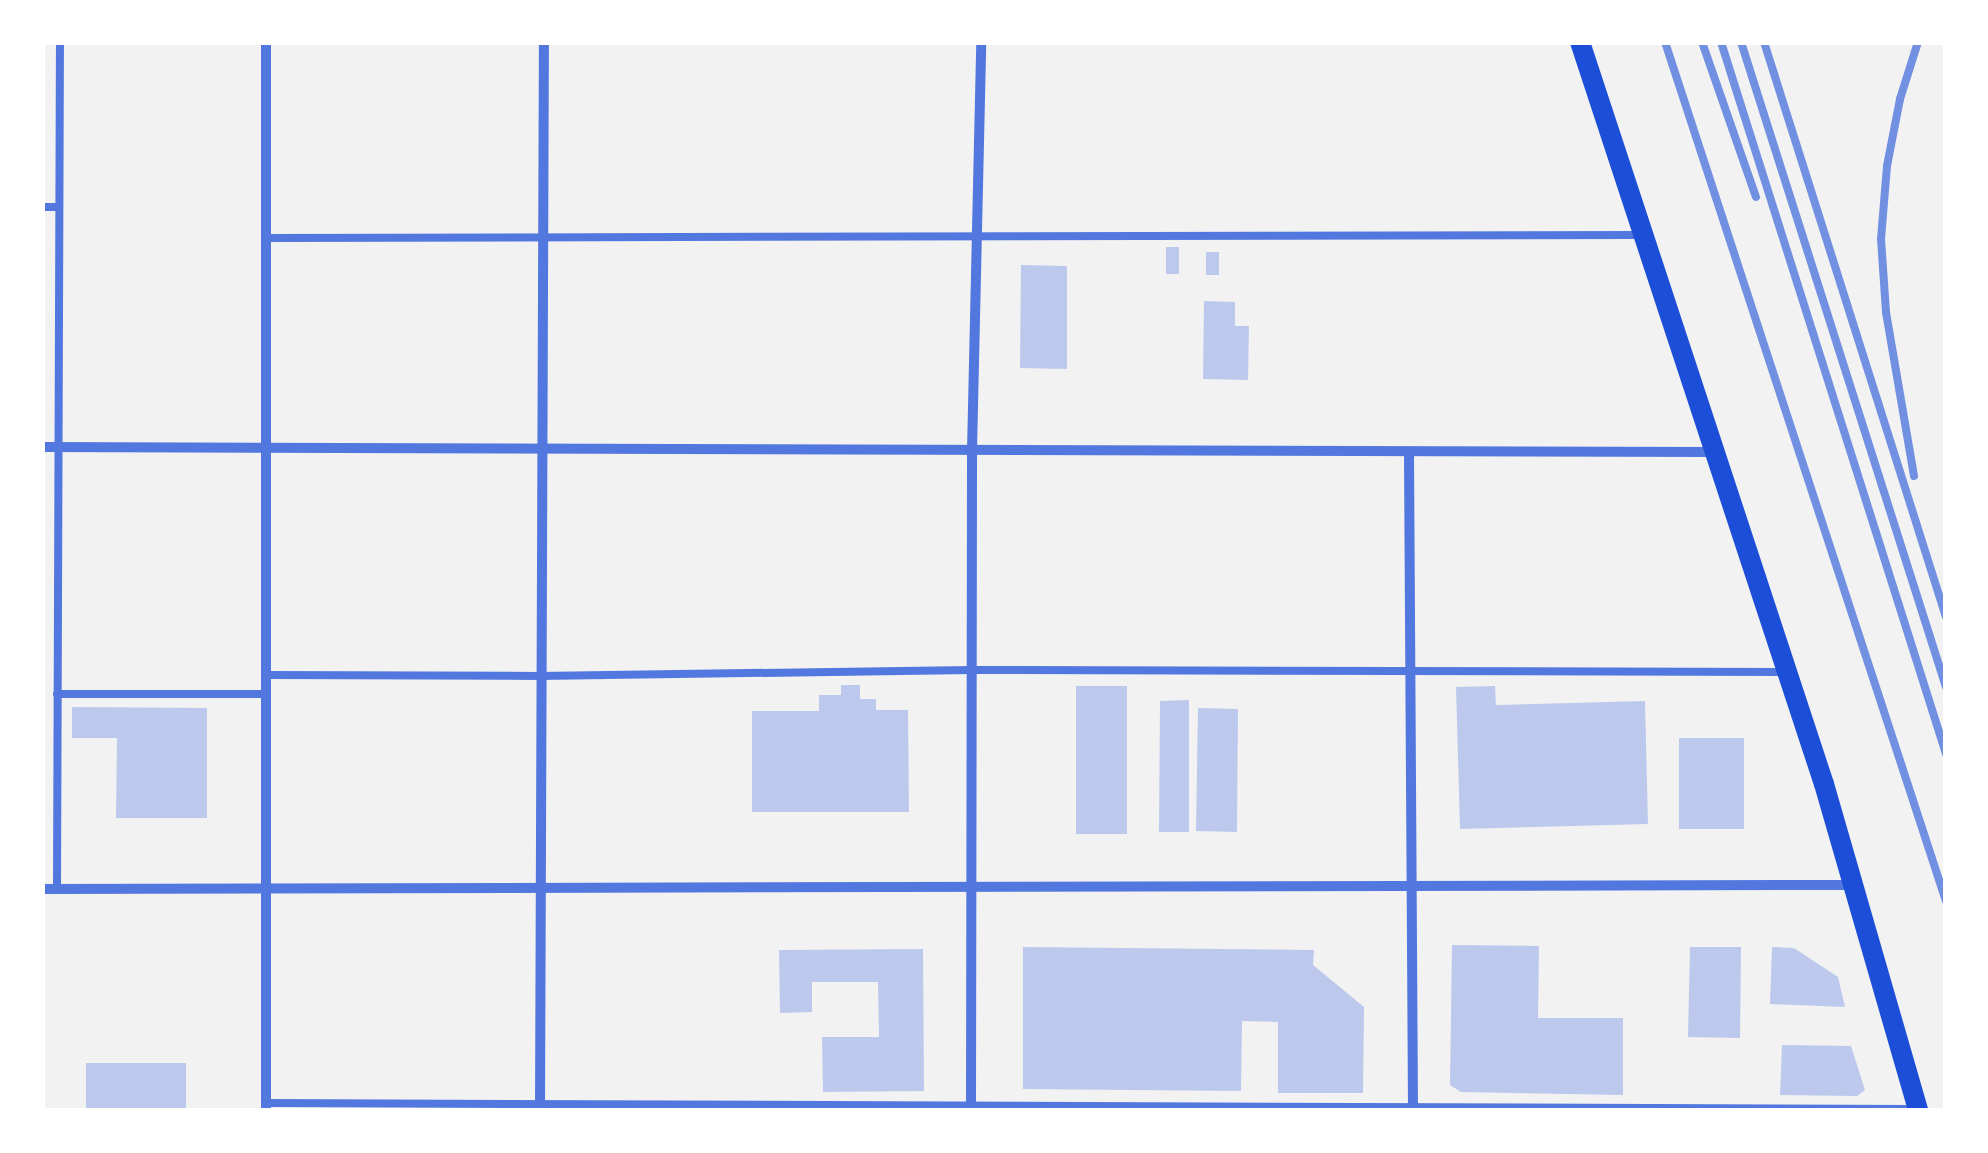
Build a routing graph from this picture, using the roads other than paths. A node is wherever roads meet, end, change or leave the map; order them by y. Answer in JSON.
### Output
{"nodes":[{"id":1,"x":60,"y":42,"type":"edge"},
{"id":2,"x":266,"y":42,"type":"edge"},
{"id":3,"x":544,"y":42,"type":"edge"},
{"id":4,"x":980,"y":42,"type":"edge"},
{"id":5,"x":1580,"y":42,"type":"edge"},
{"id":6,"x":42,"y":207,"type":"edge"},
{"id":7,"x":58,"y":207,"type":"junction"},
{"id":8,"x":1643,"y":234,"type":"junction"},
{"id":9,"x":979,"y":236,"type":"junction"},
{"id":10,"x":266,"y":238,"type":"junction"},
{"id":11,"x":543,"y":238,"type":"junction"},
{"id":12,"x":42,"y":447,"type":"edge"},
{"id":13,"x":57,"y":447,"type":"junction"},
{"id":14,"x":265,"y":449,"type":"junction"},
{"id":15,"x":540,"y":449,"type":"junction"},
{"id":16,"x":972,"y":452,"type":"junction"},
{"id":17,"x":1712,"y":452,"type":"junction"},
{"id":18,"x":1409,"y":454,"type":"junction"},
{"id":19,"x":42,"y":670,"type":"edge"},
{"id":20,"x":58,"y":670,"type":"junction"},
{"id":21,"x":972,"y":670,"type":"junction"},
{"id":22,"x":1787,"y":672,"type":"junction"},
{"id":23,"x":1410,"y":673,"type":"junction"},
{"id":24,"x":266,"y":675,"type":"junction"},
{"id":25,"x":539,"y":676,"type":"junction"},
{"id":26,"x":58,"y":694,"type":"junction"},
{"id":27,"x":266,"y":694,"type":"junction"},
{"id":28,"x":1854,"y":885,"type":"junction"},
{"id":29,"x":1411,"y":886,"type":"junction"},
{"id":30,"x":970,"y":887,"type":"junction"},
{"id":31,"x":266,"y":888,"type":"junction"},
{"id":32,"x":542,"y":888,"type":"junction"},
{"id":33,"x":42,"y":889,"type":"edge"},
{"id":34,"x":57,"y":889,"type":"junction"},
{"id":35,"x":266,"y":1107,"type":"edge"},
{"id":36,"x":970,"y":1107,"type":"edge"},
{"id":37,"x":1413,"y":1107,"type":"edge"},
{"id":38,"x":540,"y":1109,"type":"edge"},
{"id":39,"x":1918,"y":1110,"type":"edge"}],
"edges":[{"from":1,"to":7,"type":"lane"},
{"from":2,"to":10,"type":"street"},
{"from":3,"to":11,"type":"street"},
{"from":4,"to":9,"type":"street"},
{"from":5,"to":8,"type":"main road"},
{"from":6,"to":7,"type":"lane"},
{"from":7,"to":13,"type":"lane"},
{"from":8,"to":9,"type":"lane"},
{"from":8,"to":17,"type":"main road"},
{"from":9,"to":11,"type":"lane"},
{"from":9,"to":16,"type":"street"},
{"from":10,"to":11,"type":"lane"},
{"from":10,"to":14,"type":"street"},
{"from":11,"to":15,"type":"street"},
{"from":12,"to":13,"type":"street"},
{"from":13,"to":14,"type":"street"},
{"from":13,"to":20,"type":"lane"},
{"from":14,"to":15,"type":"street"},
{"from":14,"to":24,"type":"street"},
{"from":15,"to":16,"type":"street"},
{"from":15,"to":25,"type":"street"},
{"from":16,"to":18,"type":"street"},
{"from":16,"to":21,"type":"street"},
{"from":17,"to":18,"type":"street"},
{"from":17,"to":22,"type":"main road"},
{"from":18,"to":23,"type":"street"},
{"from":19,"to":20,"type":"lane"},
{"from":20,"to":26,"type":"lane"},
{"from":21,"to":23,"type":"lane"},
{"from":21,"to":25,"type":"lane"},
{"from":21,"to":30,"type":"street"},
{"from":22,"to":23,"type":"lane"},
{"from":22,"to":28,"type":"main road"},
{"from":23,"to":29,"type":"street"},
{"from":24,"to":25,"type":"lane"},
{"from":24,"to":27,"type":"street"},
{"from":25,"to":32,"type":"street"},
{"from":26,"to":27,"type":"lane"},
{"from":26,"to":34,"type":"lane"},
{"from":27,"to":31,"type":"street"},
{"from":28,"to":29,"type":"street"},
{"from":28,"to":39,"type":"main road"},
{"from":29,"to":30,"type":"street"},
{"from":29,"to":37,"type":"street"},
{"from":30,"to":32,"type":"street"},
{"from":30,"to":36,"type":"street"},
{"from":31,"to":32,"type":"street"},
{"from":31,"to":34,"type":"street"},
{"from":31,"to":35,"type":"street"},
{"from":32,"to":38,"type":"street"},
{"from":33,"to":34,"type":"street"},
{"from":35,"to":38,"type":"lane"},
{"from":36,"to":37,"type":"lane"},
{"from":36,"to":38,"type":"lane"},
{"from":37,"to":39,"type":"lane"}]}
